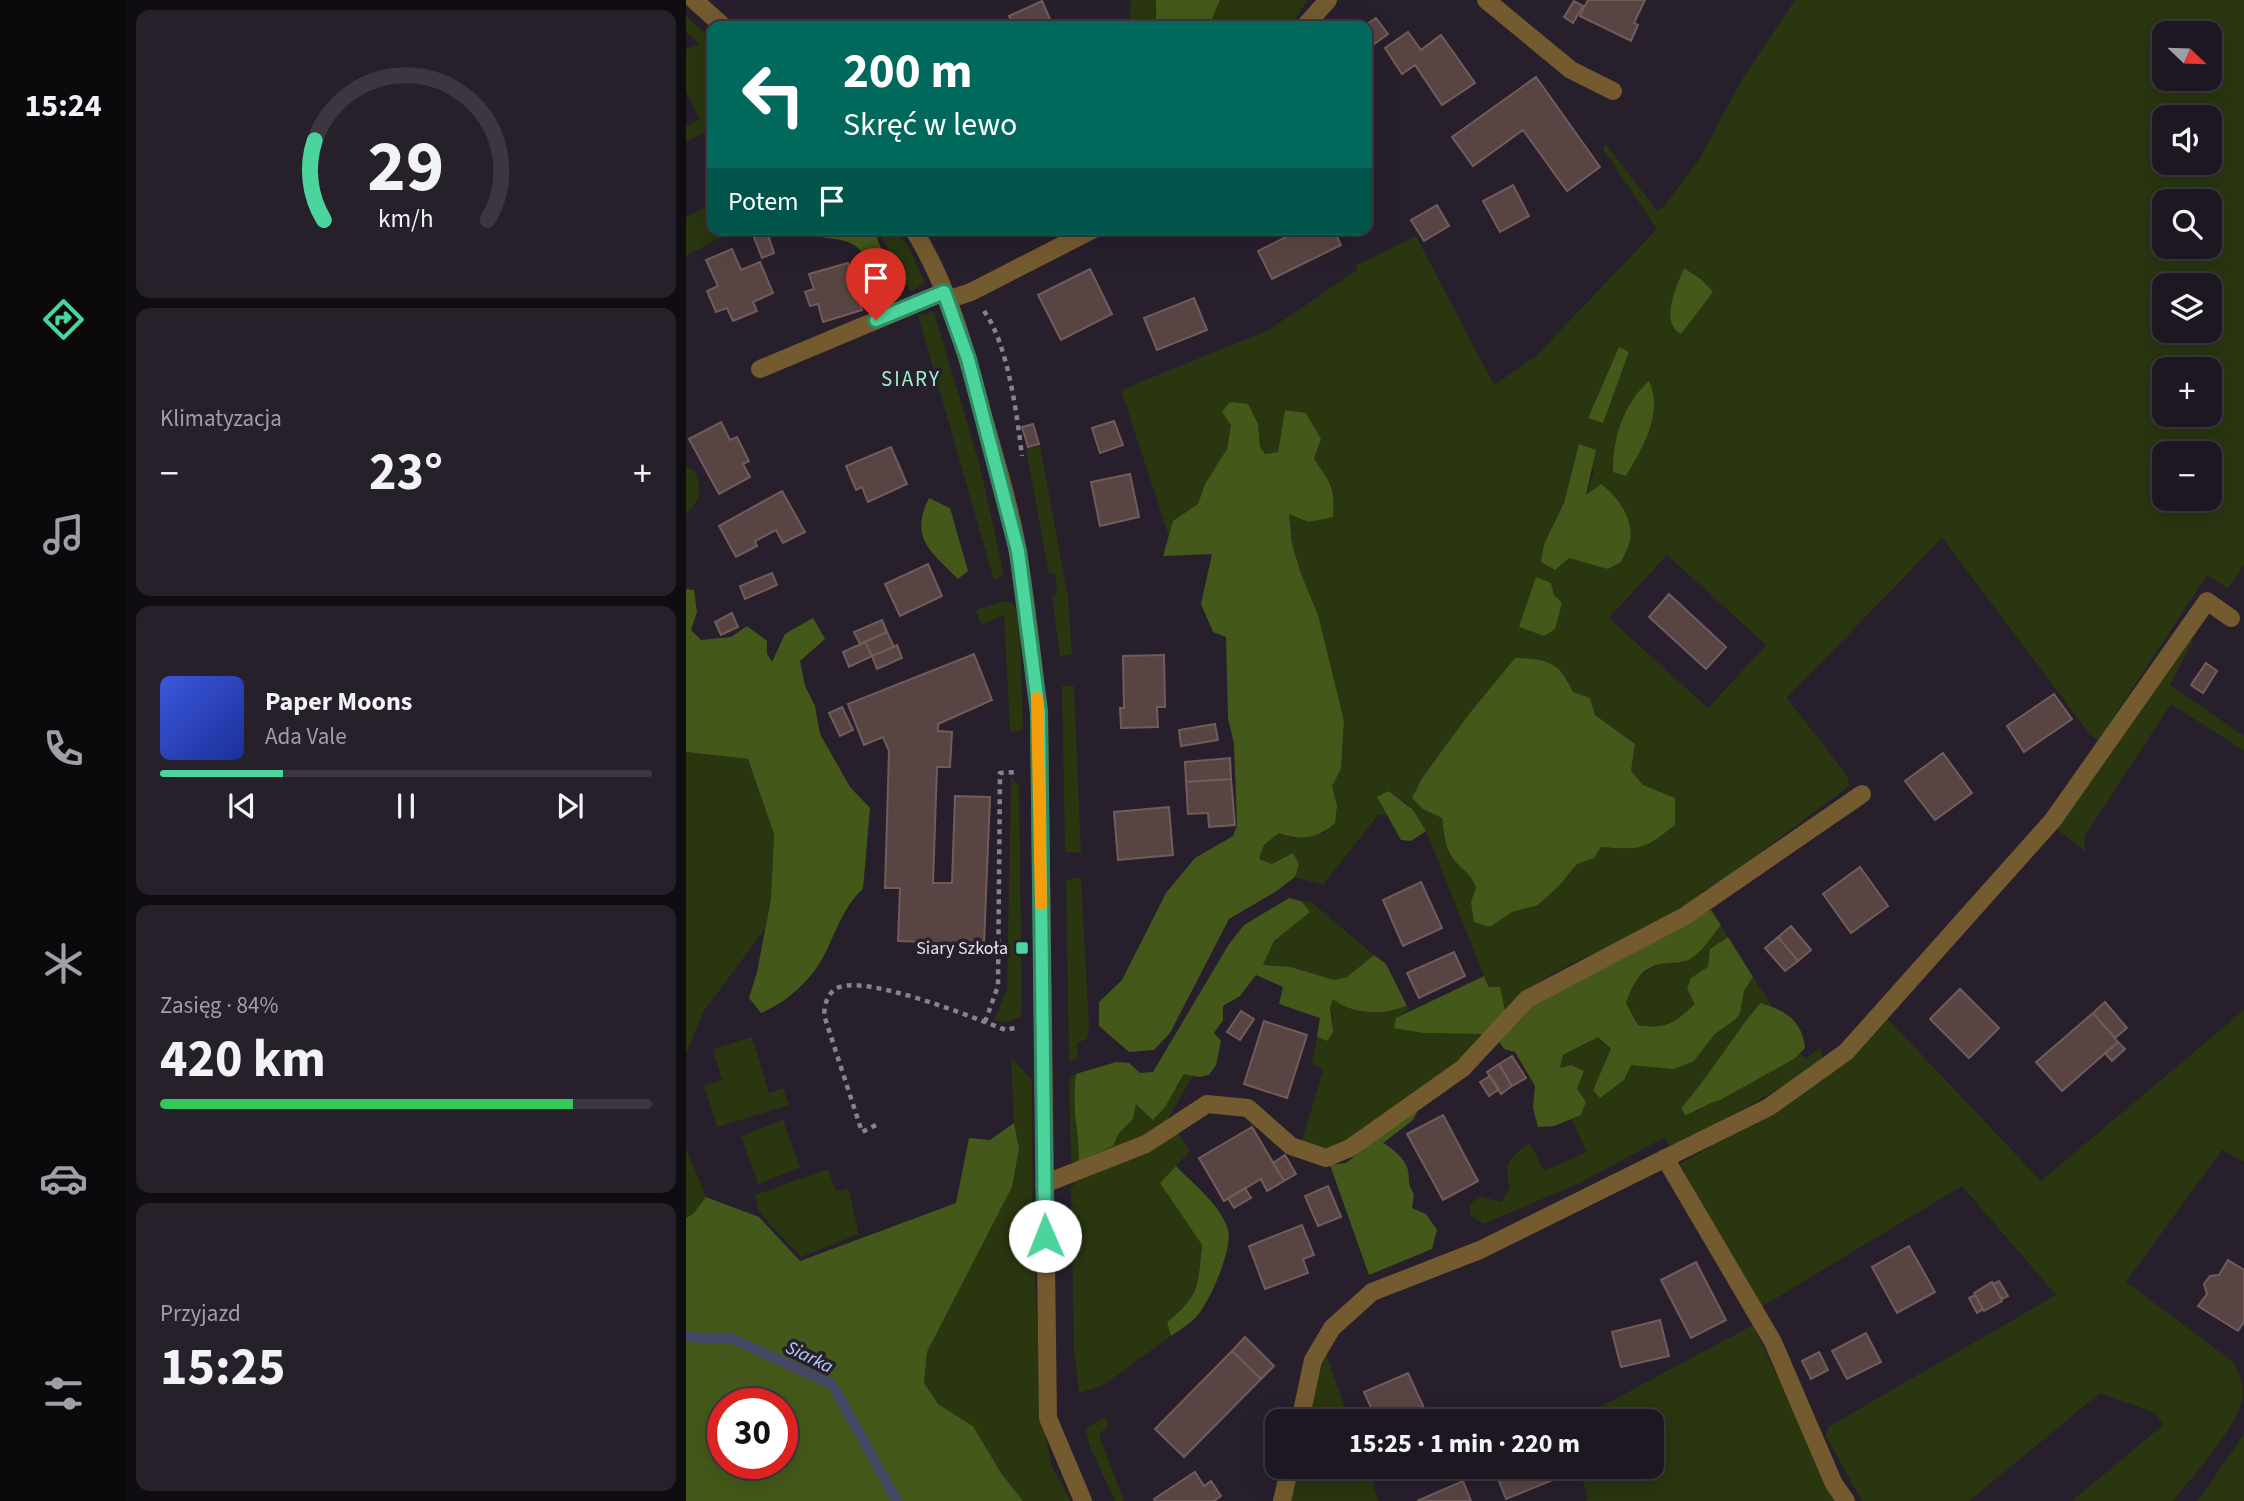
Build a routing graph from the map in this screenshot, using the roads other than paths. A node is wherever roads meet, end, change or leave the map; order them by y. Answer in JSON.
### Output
{"nodes":[{"id":1,"x":694,"y":0,"type":"edge"},
{"id":2,"x":1328,"y":0,"type":"edge"},
{"id":3,"x":1486,"y":0,"type":"edge"},
{"id":4,"x":717,"y":21,"type":"edge"},
{"id":5,"x":1309,"y":21,"type":"edge"},
{"id":6,"x":1613,"y":90,"type":"dead end"},
{"id":7,"x":917,"y":235,"type":"edge"},
{"id":8,"x":1082,"y":235,"type":"edge"},
{"id":9,"x":945,"y":296,"type":"junction"},
{"id":10,"x":760,"y":369,"type":"dead end"},
{"id":11,"x":2231,"y":618,"type":"dead end"},
{"id":12,"x":1862,"y":794,"type":"dead end"},
{"id":13,"x":1665,"y":1158,"type":"junction"},
{"id":14,"x":1044,"y":1184,"type":"junction"},
{"id":15,"x":1303,"y":1409,"type":"edge"},
{"id":16,"x":1287,"y":1479,"type":"edge"},
{"id":17,"x":1083,"y":1501,"type":"edge"},
{"id":18,"x":1282,"y":1501,"type":"edge"},
{"id":19,"x":1846,"y":1501,"type":"edge"}],
"edges":[{"from":1,"to":4,"type":"street"},
{"from":2,"to":5,"type":"street"},
{"from":3,"to":6,"type":"street"},
{"from":7,"to":9,"type":"street"},
{"from":8,"to":9,"type":"street"},
{"from":9,"to":10,"type":"street"},
{"from":9,"to":14,"type":"street"},
{"from":11,"to":13,"type":"street"},
{"from":12,"to":14,"type":"street"},
{"from":13,"to":15,"type":"street"},
{"from":13,"to":19,"type":"street"},
{"from":14,"to":17,"type":"street"},
{"from":16,"to":18,"type":"street"}]}
